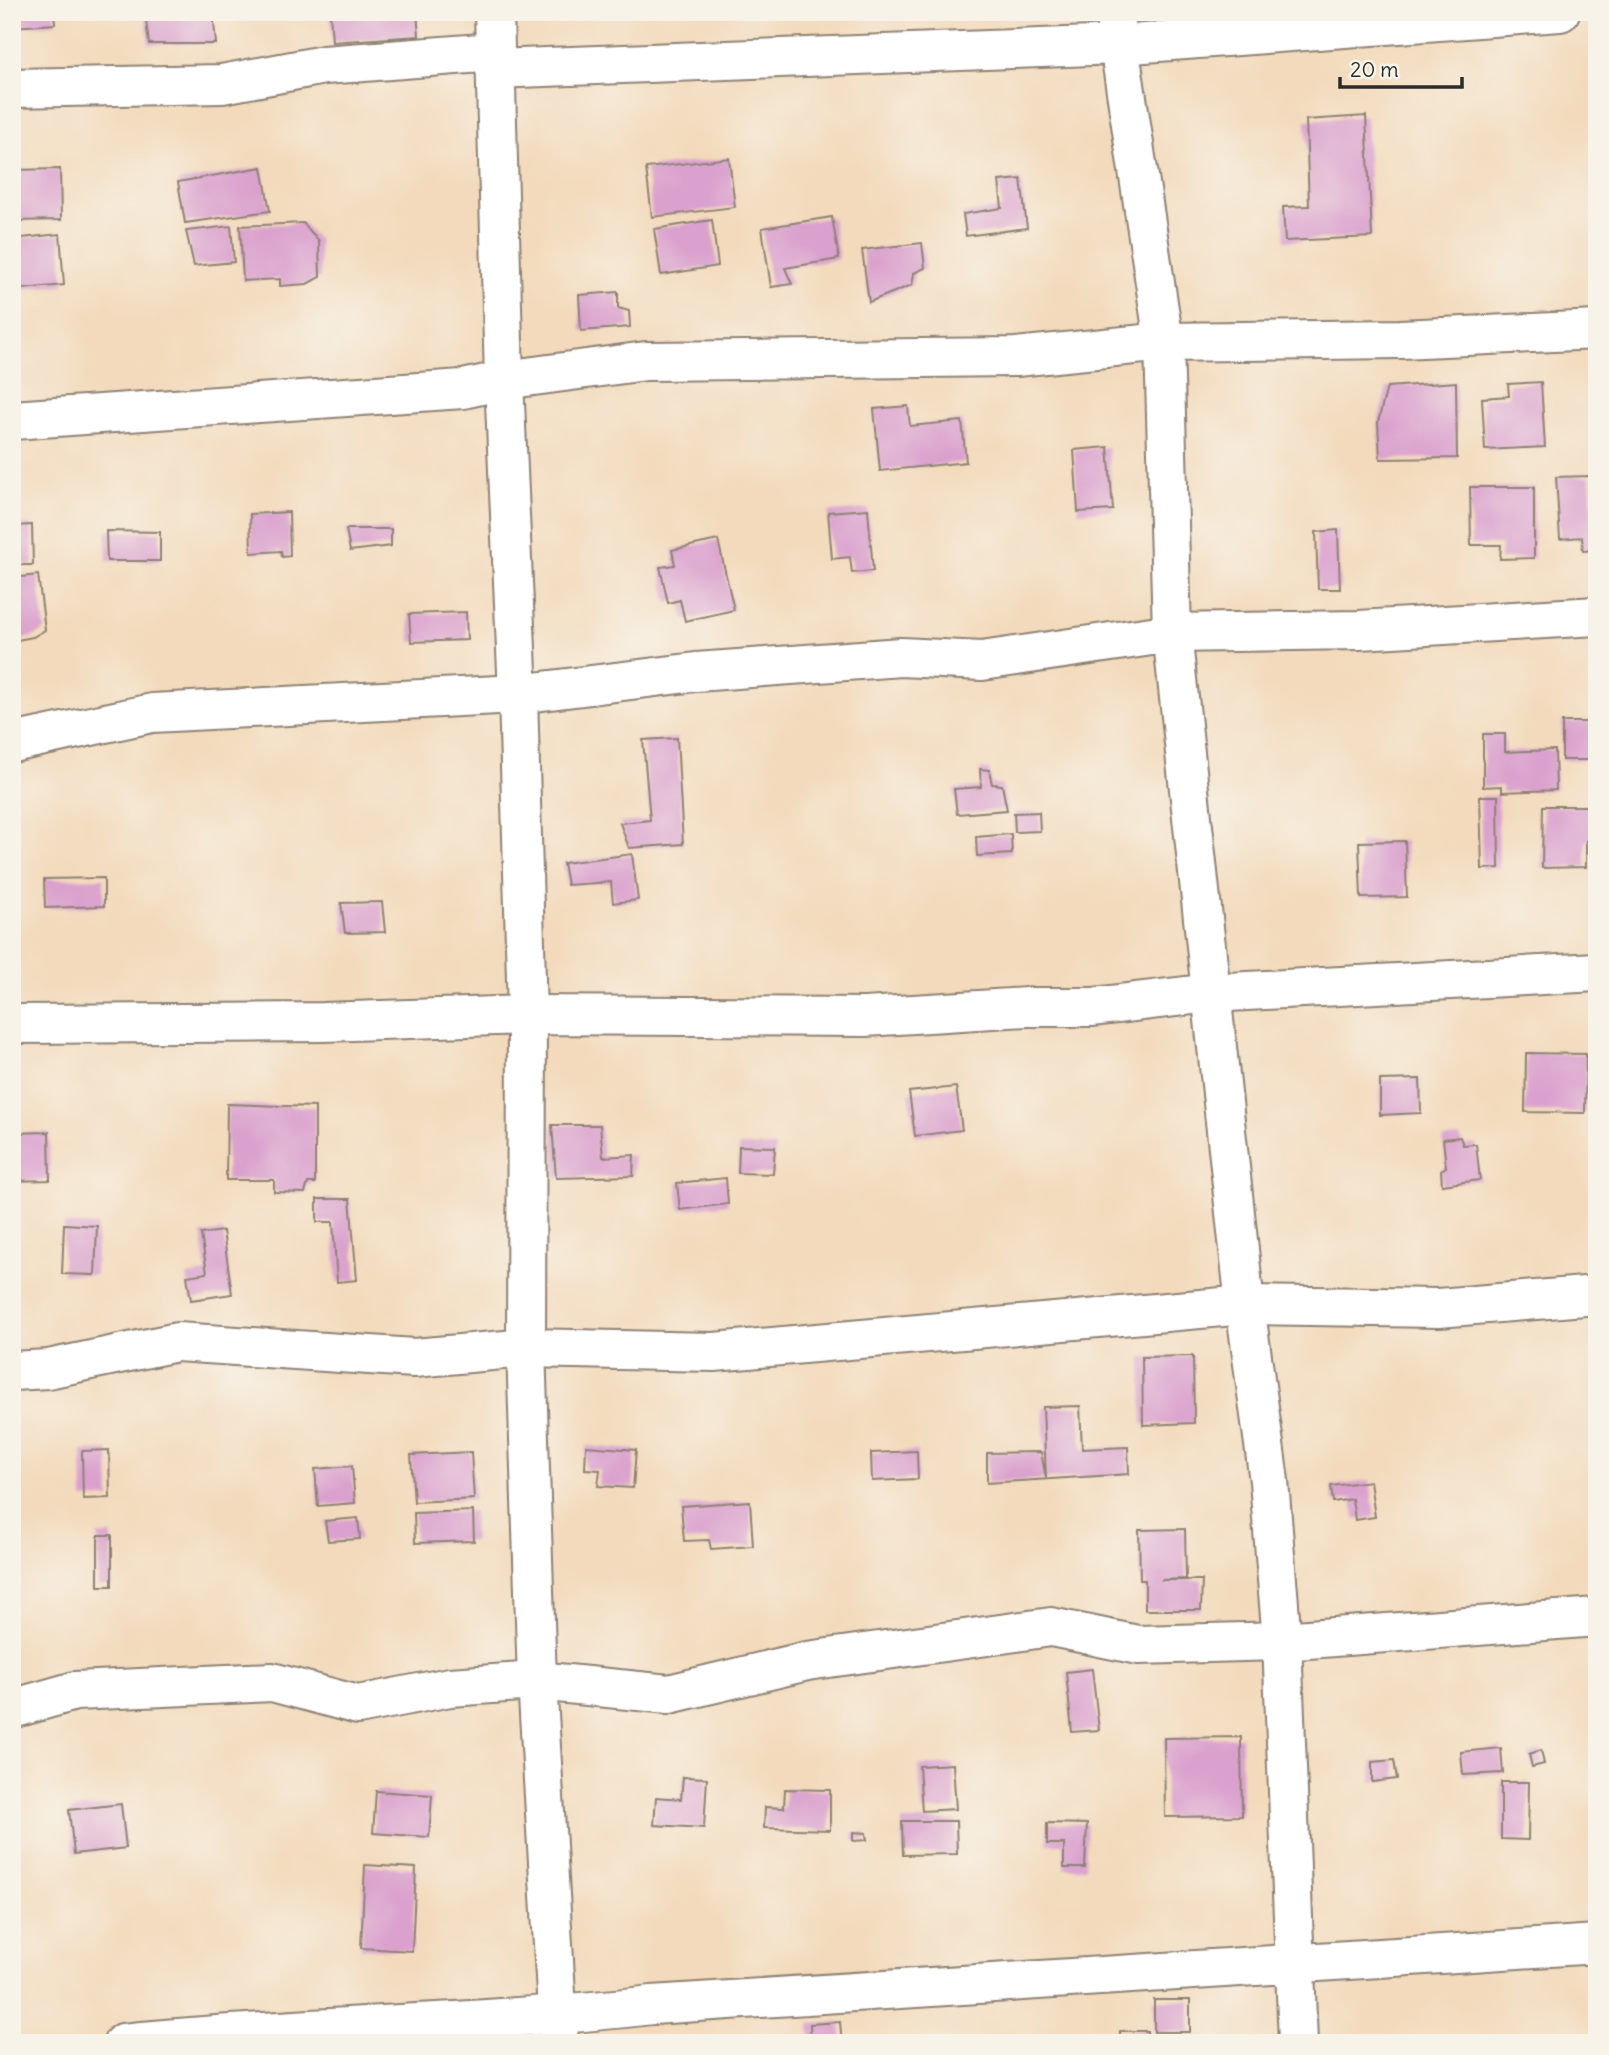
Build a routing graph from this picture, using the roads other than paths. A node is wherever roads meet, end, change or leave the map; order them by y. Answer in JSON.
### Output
{"nodes":[{"id":1,"x":494,"y":12,"type":"edge"},
{"id":2,"x":1560,"y":12,"type":"edge"},
{"id":3,"x":1116,"y":29,"type":"edge"},
{"id":4,"x":495,"y":61,"type":"junction"},
{"id":5,"x":12,"y":88,"type":"edge"},
{"id":6,"x":1597,"y":330,"type":"edge"},
{"id":7,"x":1164,"y":342,"type":"junction"},
{"id":8,"x":504,"y":380,"type":"junction"},
{"id":9,"x":12,"y":420,"type":"edge"},
{"id":10,"x":1597,"y":616,"type":"edge"},
{"id":11,"x":1172,"y":633,"type":"junction"},
{"id":12,"x":517,"y":694,"type":"junction"},
{"id":13,"x":12,"y":743,"type":"edge"},
{"id":14,"x":1597,"y":972,"type":"edge"},
{"id":15,"x":1210,"y":993,"type":"junction"},
{"id":16,"x":527,"y":1015,"type":"junction"},
{"id":17,"x":12,"y":1024,"type":"edge"},
{"id":18,"x":1597,"y":1296,"type":"edge"},
{"id":19,"x":1245,"y":1305,"type":"junction"},
{"id":20,"x":526,"y":1349,"type":"junction"},
{"id":21,"x":12,"y":1371,"type":"edge"},
{"id":22,"x":1597,"y":1617,"type":"edge"},
{"id":23,"x":1282,"y":1641,"type":"junction"},
{"id":24,"x":537,"y":1681,"type":"junction"},
{"id":25,"x":12,"y":1709,"type":"edge"},
{"id":26,"x":1597,"y":1944,"type":"edge"},
{"id":27,"x":1294,"y":1964,"type":"junction"},
{"id":28,"x":559,"y":2029,"type":"edge"},
{"id":29,"x":123,"y":2043,"type":"edge"},
{"id":30,"x":1298,"y":2043,"type":"edge"}],
"edges":[{"from":1,"to":4,"type":"street"},
{"from":2,"to":3,"type":"street"},
{"from":3,"to":4,"type":"street"},
{"from":3,"to":7,"type":"street"},
{"from":4,"to":5,"type":"street"},
{"from":4,"to":8,"type":"street"},
{"from":6,"to":7,"type":"street"},
{"from":7,"to":8,"type":"street"},
{"from":7,"to":11,"type":"street"},
{"from":8,"to":9,"type":"street"},
{"from":8,"to":12,"type":"street"},
{"from":10,"to":11,"type":"street"},
{"from":11,"to":12,"type":"street"},
{"from":11,"to":15,"type":"street"},
{"from":12,"to":13,"type":"street"},
{"from":12,"to":16,"type":"street"},
{"from":14,"to":15,"type":"street"},
{"from":15,"to":16,"type":"street"},
{"from":15,"to":19,"type":"street"},
{"from":16,"to":17,"type":"street"},
{"from":16,"to":20,"type":"street"},
{"from":18,"to":19,"type":"street"},
{"from":19,"to":20,"type":"street"},
{"from":19,"to":23,"type":"street"},
{"from":20,"to":21,"type":"street"},
{"from":20,"to":24,"type":"street"},
{"from":22,"to":23,"type":"street"},
{"from":23,"to":24,"type":"street"},
{"from":23,"to":27,"type":"street"},
{"from":24,"to":25,"type":"street"},
{"from":24,"to":28,"type":"street"},
{"from":26,"to":27,"type":"street"},
{"from":27,"to":28,"type":"street"},
{"from":27,"to":30,"type":"street"},
{"from":28,"to":29,"type":"street"}]}
